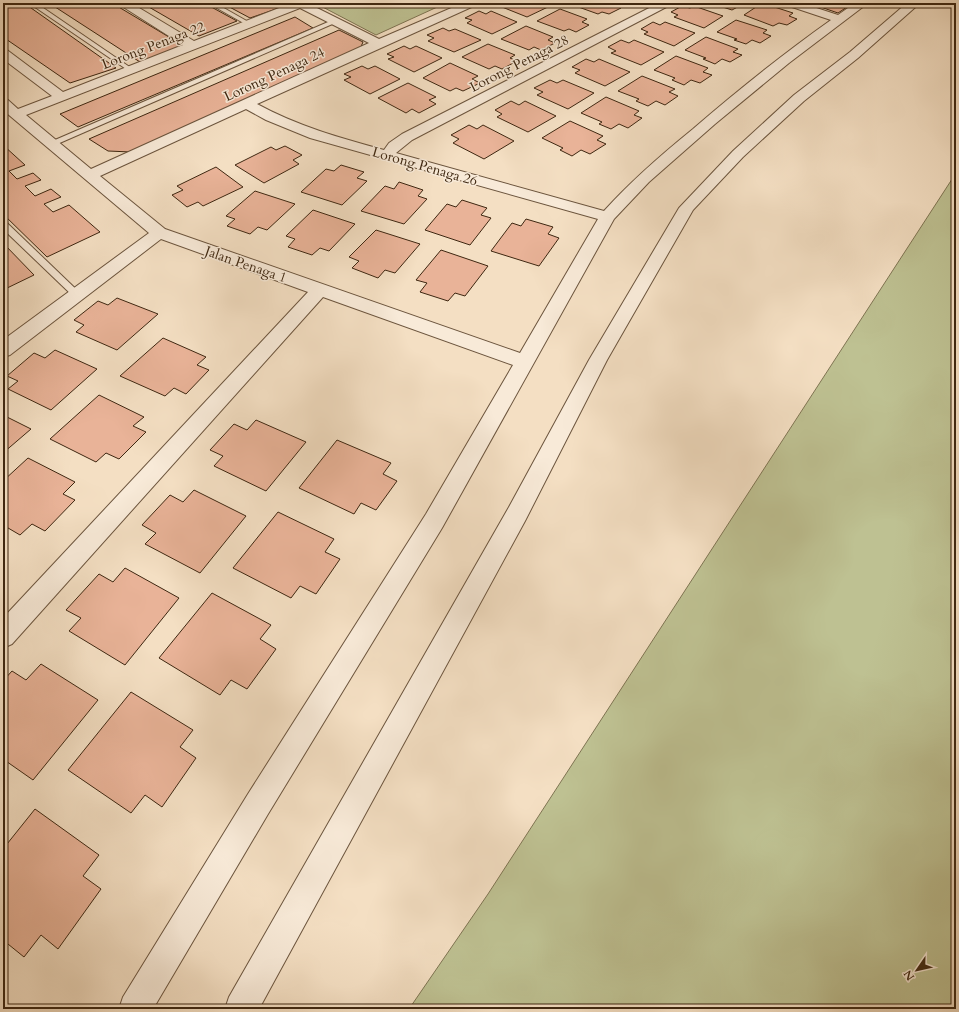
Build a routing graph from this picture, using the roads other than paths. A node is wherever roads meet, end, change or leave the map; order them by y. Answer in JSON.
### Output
{"nodes":[{"id":1,"x":32,"y":3,"type":"edge"},
{"id":2,"x":123,"y":3,"type":"edge"},
{"id":3,"x":211,"y":3,"type":"edge"},
{"id":4,"x":299,"y":3,"type":"edge"},
{"id":5,"x":472,"y":3,"type":"edge"},
{"id":6,"x":668,"y":3,"type":"edge"},
{"id":7,"x":790,"y":3,"type":"edge"},
{"id":8,"x":862,"y":3,"type":"edge"},
{"id":9,"x":914,"y":3,"type":"edge"},
{"id":10,"x":839,"y":19,"type":"junction"},
{"id":11,"x":335,"y":21,"type":"junction"},
{"id":12,"x":249,"y":24,"type":"junction"},
{"id":13,"x":379,"y":43,"type":"junction"},
{"id":14,"x":193,"y":46,"type":"junction"},
{"id":15,"x":3,"y":53,"type":"edge"},
{"id":16,"x":131,"y":70,"type":"junction"},
{"id":17,"x":62,"y":96,"type":"junction"},
{"id":18,"x":3,"y":103,"type":"edge"},
{"id":19,"x":248,"y":104,"type":"junction"},
{"id":20,"x":17,"y":114,"type":"junction"},
{"id":21,"x":52,"y":142,"type":"junction"},
{"id":22,"x":387,"y":155,"type":"junction"},
{"id":23,"x":90,"y":175,"type":"junction"},
{"id":24,"x":607,"y":217,"type":"junction"},
{"id":25,"x":3,"y":224,"type":"edge"},
{"id":26,"x":160,"y":233,"type":"junction"},
{"id":27,"x":320,"y":290,"type":"junction"},
{"id":28,"x":77,"y":295,"type":"junction"},
{"id":29,"x":3,"y":350,"type":"edge"},
{"id":30,"x":524,"y":362,"type":"junction"},
{"id":31,"x":3,"y":636,"type":"edge"},
{"id":32,"x":135,"y":1009,"type":"edge"},
{"id":33,"x":241,"y":1009,"type":"edge"}],
"edges":[{"from":1,"to":16,"type":"lane"},
{"from":2,"to":14,"type":"street"},
{"from":3,"to":12,"type":"lane"},
{"from":4,"to":11,"type":"street"},
{"from":4,"to":12,"type":"street","name":"Lorong Penaga 22"},
{"from":5,"to":13,"type":"street","name":"Lorong Penaga 24"},
{"from":6,"to":22,"type":"street","name":"Lorong Penaga 28"},
{"from":7,"to":10,"type":"street"},
{"from":8,"to":10,"type":"street"},
{"from":9,"to":33,"type":"street"},
{"from":10,"to":24,"type":"street"},
{"from":11,"to":13,"type":"street"},
{"from":11,"to":21,"type":"lane"},
{"from":12,"to":14,"type":"street","name":"Lorong Penaga 22"},
{"from":13,"to":19,"type":"street","name":"Lorong Penaga 24"},
{"from":14,"to":16,"type":"street","name":"Lorong Penaga 22"},
{"from":15,"to":17,"type":"street"},
{"from":16,"to":17,"type":"street","name":"Lorong Penaga 22"},
{"from":17,"to":20,"type":"street","name":"Lorong Penaga 22"},
{"from":18,"to":20,"type":"street","name":"Jalan Penaga 1"},
{"from":19,"to":22,"type":"street","name":"Lorong Penaga 26"},
{"from":19,"to":23,"type":"street","name":"Lorong Penaga 24"},
{"from":20,"to":21,"type":"street","name":"Jalan Penaga 1"},
{"from":21,"to":23,"type":"street","name":"Jalan Penaga 1"},
{"from":22,"to":24,"type":"street","name":"Lorong Penaga 26"},
{"from":23,"to":26,"type":"street","name":"Jalan Penaga 1"},
{"from":24,"to":30,"type":"street"},
{"from":25,"to":28,"type":"lane"},
{"from":26,"to":27,"type":"street","name":"Jalan Penaga 1"},
{"from":26,"to":28,"type":"street"},
{"from":27,"to":30,"type":"street","name":"Jalan Penaga 1"},
{"from":27,"to":31,"type":"street"},
{"from":28,"to":29,"type":"street"},
{"from":30,"to":32,"type":"street"}]}
